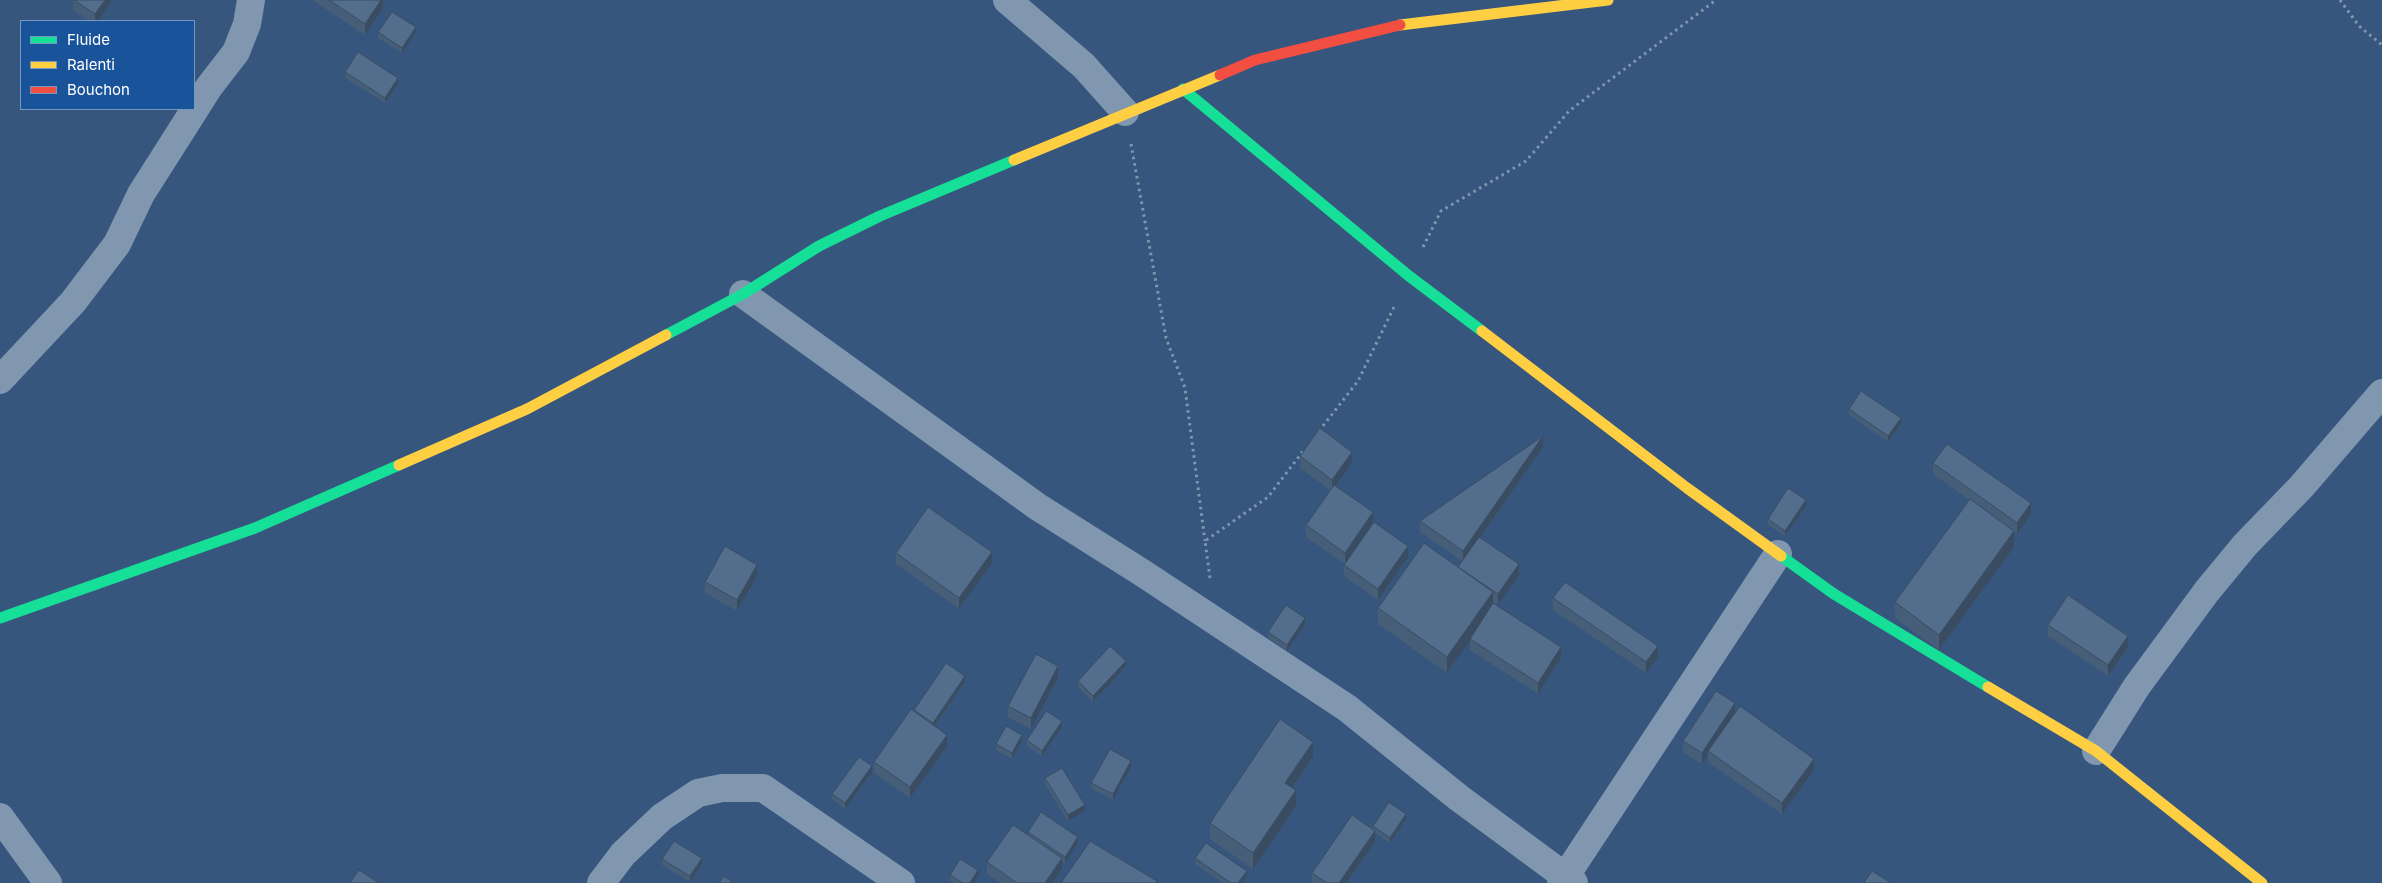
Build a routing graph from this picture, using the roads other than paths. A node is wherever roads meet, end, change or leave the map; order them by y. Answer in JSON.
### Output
{"nodes":[{"id":1,"x":251,"y":0,"type":"edge"},
{"id":2,"x":1007,"y":0,"type":"edge"},
{"id":3,"x":1608,"y":0,"type":"edge"},
{"id":4,"x":1183,"y":89,"type":"junction"},
{"id":5,"x":1126,"y":112,"type":"junction"},
{"id":6,"x":744,"y":294,"type":"junction"},
{"id":7,"x":0,"y":380,"type":"edge"},
{"id":8,"x":2382,"y":393,"type":"edge"},
{"id":9,"x":1778,"y":554,"type":"junction"},
{"id":10,"x":0,"y":618,"type":"edge"},
{"id":11,"x":2096,"y":751,"type":"junction"},
{"id":12,"x":0,"y":817,"type":"edge"},
{"id":13,"x":1567,"y":881,"type":"edge"},
{"id":14,"x":48,"y":883,"type":"edge"},
{"id":15,"x":601,"y":883,"type":"edge"},
{"id":16,"x":901,"y":883,"type":"edge"},
{"id":17,"x":2262,"y":883,"type":"edge"}],
"edges":[{"from":1,"to":7,"type":"street"},
{"from":2,"to":5,"type":"street"},
{"from":3,"to":4,"type":"street"},
{"from":4,"to":5,"type":"street"},
{"from":4,"to":9,"type":"street"},
{"from":5,"to":6,"type":"street"},
{"from":6,"to":10,"type":"street"},
{"from":6,"to":13,"type":"street"},
{"from":8,"to":11,"type":"street"},
{"from":9,"to":11,"type":"street"},
{"from":9,"to":13,"type":"street"},
{"from":11,"to":17,"type":"street"},
{"from":12,"to":14,"type":"street"},
{"from":15,"to":16,"type":"street"}]}
